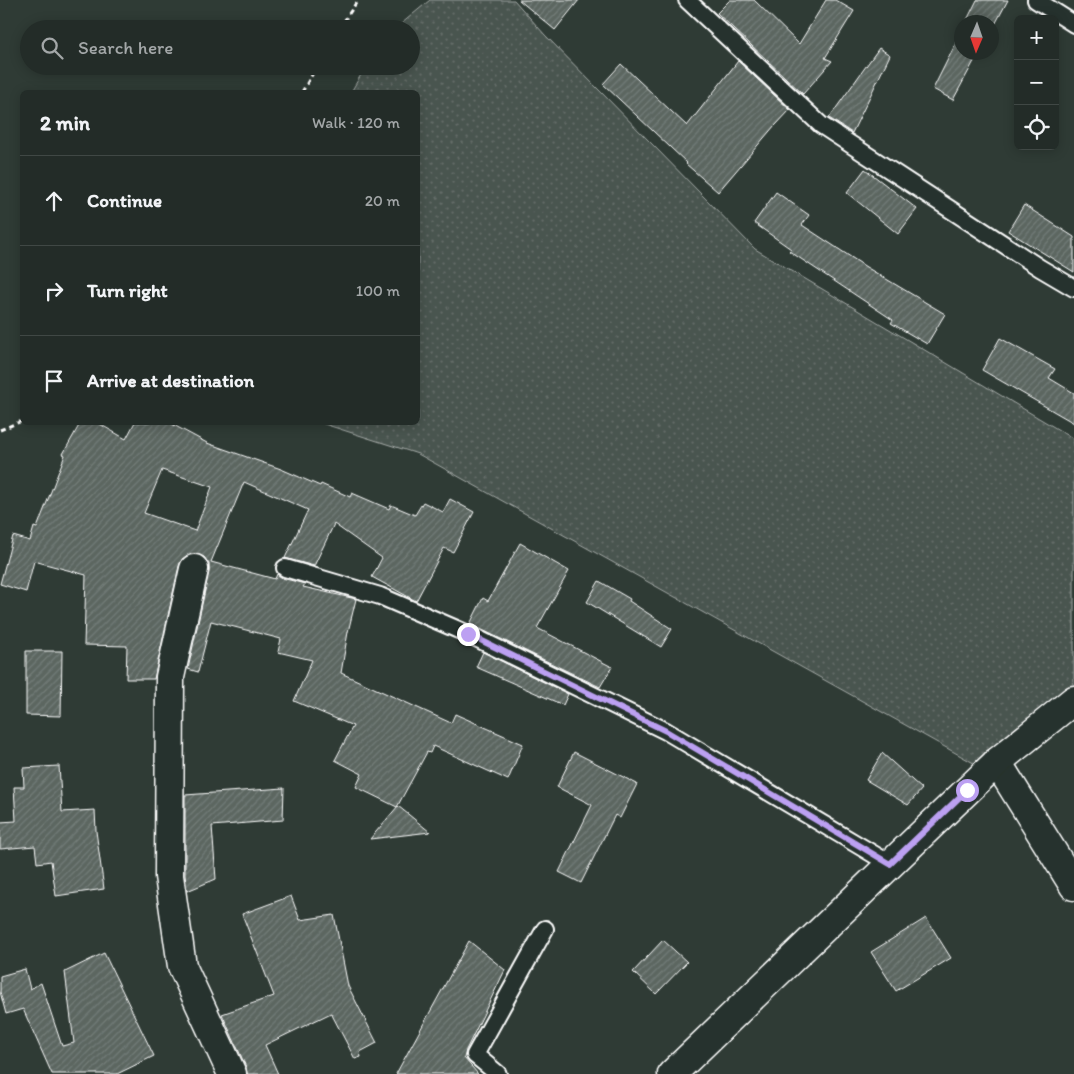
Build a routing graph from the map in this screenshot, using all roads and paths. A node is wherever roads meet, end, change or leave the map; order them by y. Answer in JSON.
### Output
{"nodes":[{"id":1,"x":358,"y":0,"type":"edge"},
{"id":2,"x":687,"y":0,"type":"edge"},
{"id":3,"x":1036,"y":0,"type":"edge"},
{"id":4,"x":345,"y":20,"type":"edge"},
{"id":5,"x":1074,"y":24,"type":"edge"},
{"id":6,"x":312,"y":75,"type":"edge"},
{"id":7,"x":303,"y":90,"type":"edge"},
{"id":8,"x":1074,"y":288,"type":"edge"},
{"id":9,"x":20,"y":422,"type":"edge"},
{"id":10,"x":0,"y":430,"type":"edge"},
{"id":11,"x":285,"y":568,"type":"dead end"},
{"id":12,"x":194,"y":569,"type":"dead end"},
{"id":13,"x":1074,"y":700,"type":"edge"},
{"id":14,"x":997,"y":762,"type":"junction"},
{"id":15,"x":890,"y":864,"type":"junction"},
{"id":16,"x":1074,"y":886,"type":"edge"},
{"id":17,"x":546,"y":929,"type":"dead end"},
{"id":18,"x":232,"y":1074,"type":"edge"},
{"id":19,"x":498,"y":1074,"type":"edge"},
{"id":20,"x":672,"y":1074,"type":"edge"}],
"edges":[{"from":1,"to":4,"type":"path"},
{"from":2,"to":8,"type":"lane"},
{"from":3,"to":5,"type":"lane"},
{"from":6,"to":7,"type":"path"},
{"from":9,"to":10,"type":"path"},
{"from":11,"to":15,"type":"lane"},
{"from":12,"to":18,"type":"street"},
{"from":13,"to":14,"type":"street"},
{"from":14,"to":15,"type":"street"},
{"from":14,"to":16,"type":"street"},
{"from":15,"to":20,"type":"street"},
{"from":17,"to":19,"type":"lane"}]}
